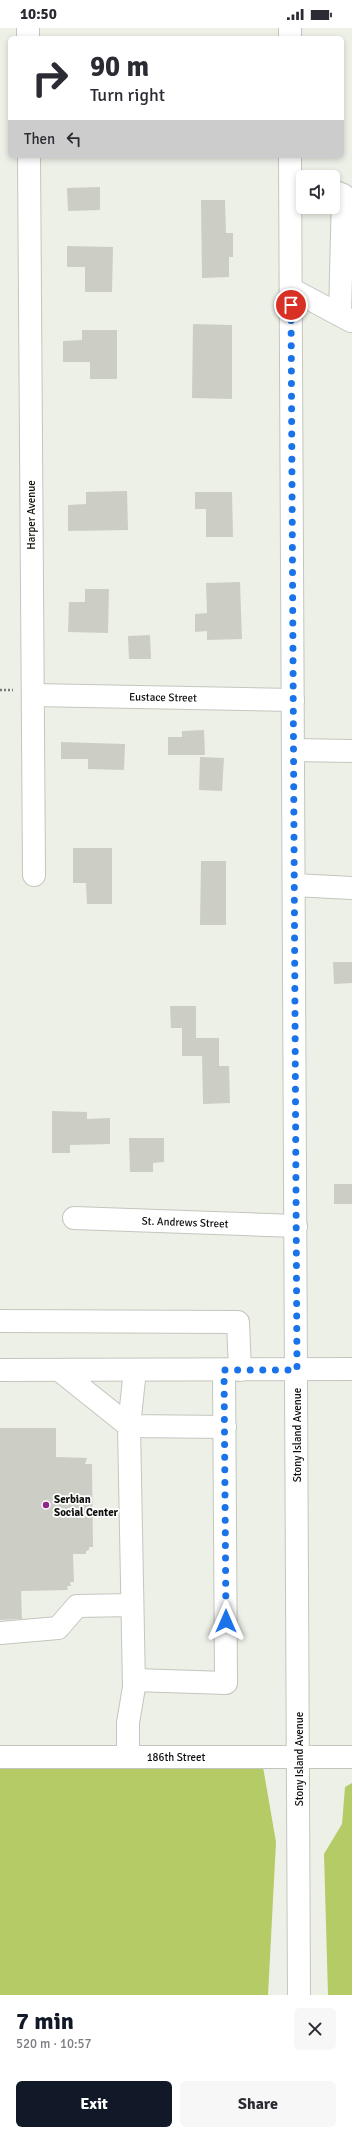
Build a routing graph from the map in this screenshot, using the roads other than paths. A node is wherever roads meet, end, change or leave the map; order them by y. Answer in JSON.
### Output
{"nodes":[{"id":1,"x":29,"y":158,"type":"edge"},
{"id":2,"x":290,"y":158,"type":"edge"},
{"id":3,"x":296,"y":183,"type":"edge"},
{"id":4,"x":340,"y":194,"type":"edge"},
{"id":5,"x":296,"y":204,"type":"edge"},
{"id":6,"x":291,"y":289,"type":"junction"},
{"id":7,"x":346,"y":318,"type":"edge"},
{"id":8,"x":33,"y":695,"type":"junction"},
{"id":9,"x":293,"y":700,"type":"junction"},
{"id":10,"x":293,"y":750,"type":"junction"},
{"id":11,"x":352,"y":751,"type":"edge"},
{"id":12,"x":34,"y":875,"type":"dead end"},
{"id":13,"x":294,"y":885,"type":"junction"},
{"id":14,"x":352,"y":888,"type":"edge"},
{"id":15,"x":74,"y":1218,"type":"dead end"},
{"id":16,"x":296,"y":1226,"type":"junction"},
{"id":17,"x":0,"y":1321,"type":"edge"},
{"id":18,"x":352,"y":1368,"type":"edge"},
{"id":19,"x":0,"y":1370,"type":"edge"},
{"id":20,"x":59,"y":1370,"type":"junction"},
{"id":21,"x":135,"y":1370,"type":"junction"},
{"id":22,"x":232,"y":1370,"type":"junction"},
{"id":23,"x":297,"y":1370,"type":"junction"},
{"id":24,"x":129,"y":1426,"type":"junction"},
{"id":25,"x":224,"y":1427,"type":"junction"},
{"id":26,"x":132,"y":1605,"type":"junction"},
{"id":27,"x":0,"y":1633,"type":"edge"},
{"id":28,"x":134,"y":1680,"type":"junction"},
{"id":29,"x":0,"y":1757,"type":"edge"},
{"id":30,"x":128,"y":1757,"type":"junction"},
{"id":31,"x":299,"y":1757,"type":"junction"},
{"id":32,"x":352,"y":1757,"type":"edge"},
{"id":33,"x":300,"y":1995,"type":"edge"}],
"edges":[{"from":1,"to":8,"type":"street","name":"Harper Avenue"},
{"from":2,"to":3,"type":"street","name":"Stony Island Avenue"},
{"from":4,"to":7,"type":"street"},
{"from":5,"to":6,"type":"street","name":"Stony Island Avenue"},
{"from":6,"to":7,"type":"street"},
{"from":6,"to":9,"type":"street","name":"Stony Island Avenue"},
{"from":8,"to":9,"type":"street","name":"Eustace Street"},
{"from":8,"to":12,"type":"street","name":"Harper Avenue"},
{"from":9,"to":10,"type":"street","name":"Stony Island Avenue"},
{"from":10,"to":11,"type":"street"},
{"from":10,"to":13,"type":"street","name":"Stony Island Avenue"},
{"from":13,"to":14,"type":"street"},
{"from":13,"to":16,"type":"street","name":"Stony Island Avenue"},
{"from":15,"to":16,"type":"street","name":"St. Andrews Street"},
{"from":16,"to":23,"type":"street","name":"Stony Island Avenue"},
{"from":17,"to":22,"type":"street"},
{"from":18,"to":23,"type":"street"},
{"from":19,"to":20,"type":"street"},
{"from":20,"to":21,"type":"street"},
{"from":20,"to":24,"type":"street"},
{"from":21,"to":22,"type":"street"},
{"from":21,"to":24,"type":"street"},
{"from":22,"to":23,"type":"street"},
{"from":22,"to":25,"type":"street"},
{"from":23,"to":31,"type":"street","name":"Stony Island Avenue"},
{"from":24,"to":25,"type":"street"},
{"from":24,"to":26,"type":"street"},
{"from":25,"to":28,"type":"street"},
{"from":26,"to":27,"type":"street"},
{"from":26,"to":28,"type":"street"},
{"from":28,"to":30,"type":"street"},
{"from":29,"to":30,"type":"street","name":"186th Street"},
{"from":30,"to":31,"type":"street","name":"186th Street"},
{"from":31,"to":32,"type":"street","name":"186th Street"},
{"from":31,"to":33,"type":"street","name":"Stony Island Avenue"}]}
